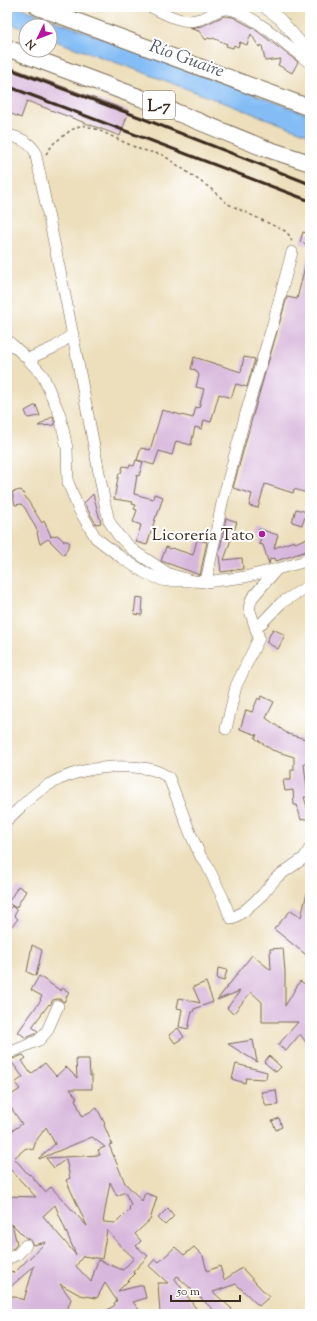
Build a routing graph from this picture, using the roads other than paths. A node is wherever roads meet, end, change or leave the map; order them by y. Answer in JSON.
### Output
{"nodes":[{"id":1,"x":38,"y":7,"type":"edge"},
{"id":2,"x":151,"y":7,"type":"edge"},
{"id":3,"x":264,"y":7,"type":"edge"},
{"id":4,"x":7,"y":48,"type":"edge"},
{"id":5,"x":310,"y":53,"type":"edge"},
{"id":6,"x":310,"y":63,"type":"edge"},
{"id":7,"x":310,"y":108,"type":"edge"},
{"id":8,"x":7,"y":134,"type":"edge"},
{"id":9,"x":310,"y":163,"type":"edge"},
{"id":10,"x":292,"y":252,"type":"road end"},
{"id":11,"x":73,"y":334,"type":"junction"},
{"id":12,"x":7,"y":340,"type":"edge"},
{"id":13,"x":28,"y":359,"type":"junction"},
{"id":14,"x":310,"y":560,"type":"edge"},
{"id":15,"x":277,"y":569,"type":"junction"},
{"id":16,"x":193,"y":581,"type":"junction"},
{"id":17,"x":206,"y":582,"type":"junction"},
{"id":18,"x":310,"y":585,"type":"edge"},
{"id":19,"x":256,"y":629,"type":"junction"},
{"id":20,"x":226,"y":729,"type":"dead end"},
{"id":21,"x":7,"y":820,"type":"edge"},
{"id":22,"x":310,"y":848,"type":"edge"},
{"id":23,"x":58,"y":1006,"type":"dead end"},
{"id":24,"x":7,"y":1054,"type":"edge"},
{"id":25,"x":26,"y":1245,"type":"dead end"},
{"id":26,"x":7,"y":1259,"type":"edge"}],
"edges":[{"from":1,"to":7,"type":"highway"},
{"from":2,"to":6,"type":"street"},
{"from":3,"to":5,"type":"street"},
{"from":4,"to":9,"type":"highway","number":"L-7"},
{"from":8,"to":11,"type":"street"},
{"from":10,"to":17,"type":"street"},
{"from":11,"to":13,"type":"street"},
{"from":11,"to":16,"type":"street"},
{"from":12,"to":13,"type":"street"},
{"from":13,"to":16,"type":"street"},
{"from":14,"to":15,"type":"street"},
{"from":15,"to":17,"type":"street"},
{"from":15,"to":19,"type":"street"},
{"from":16,"to":17,"type":"street"},
{"from":18,"to":19,"type":"street"},
{"from":19,"to":20,"type":"street"},
{"from":21,"to":22,"type":"street"},
{"from":23,"to":24,"type":"street"},
{"from":25,"to":26,"type":"street"}]}
